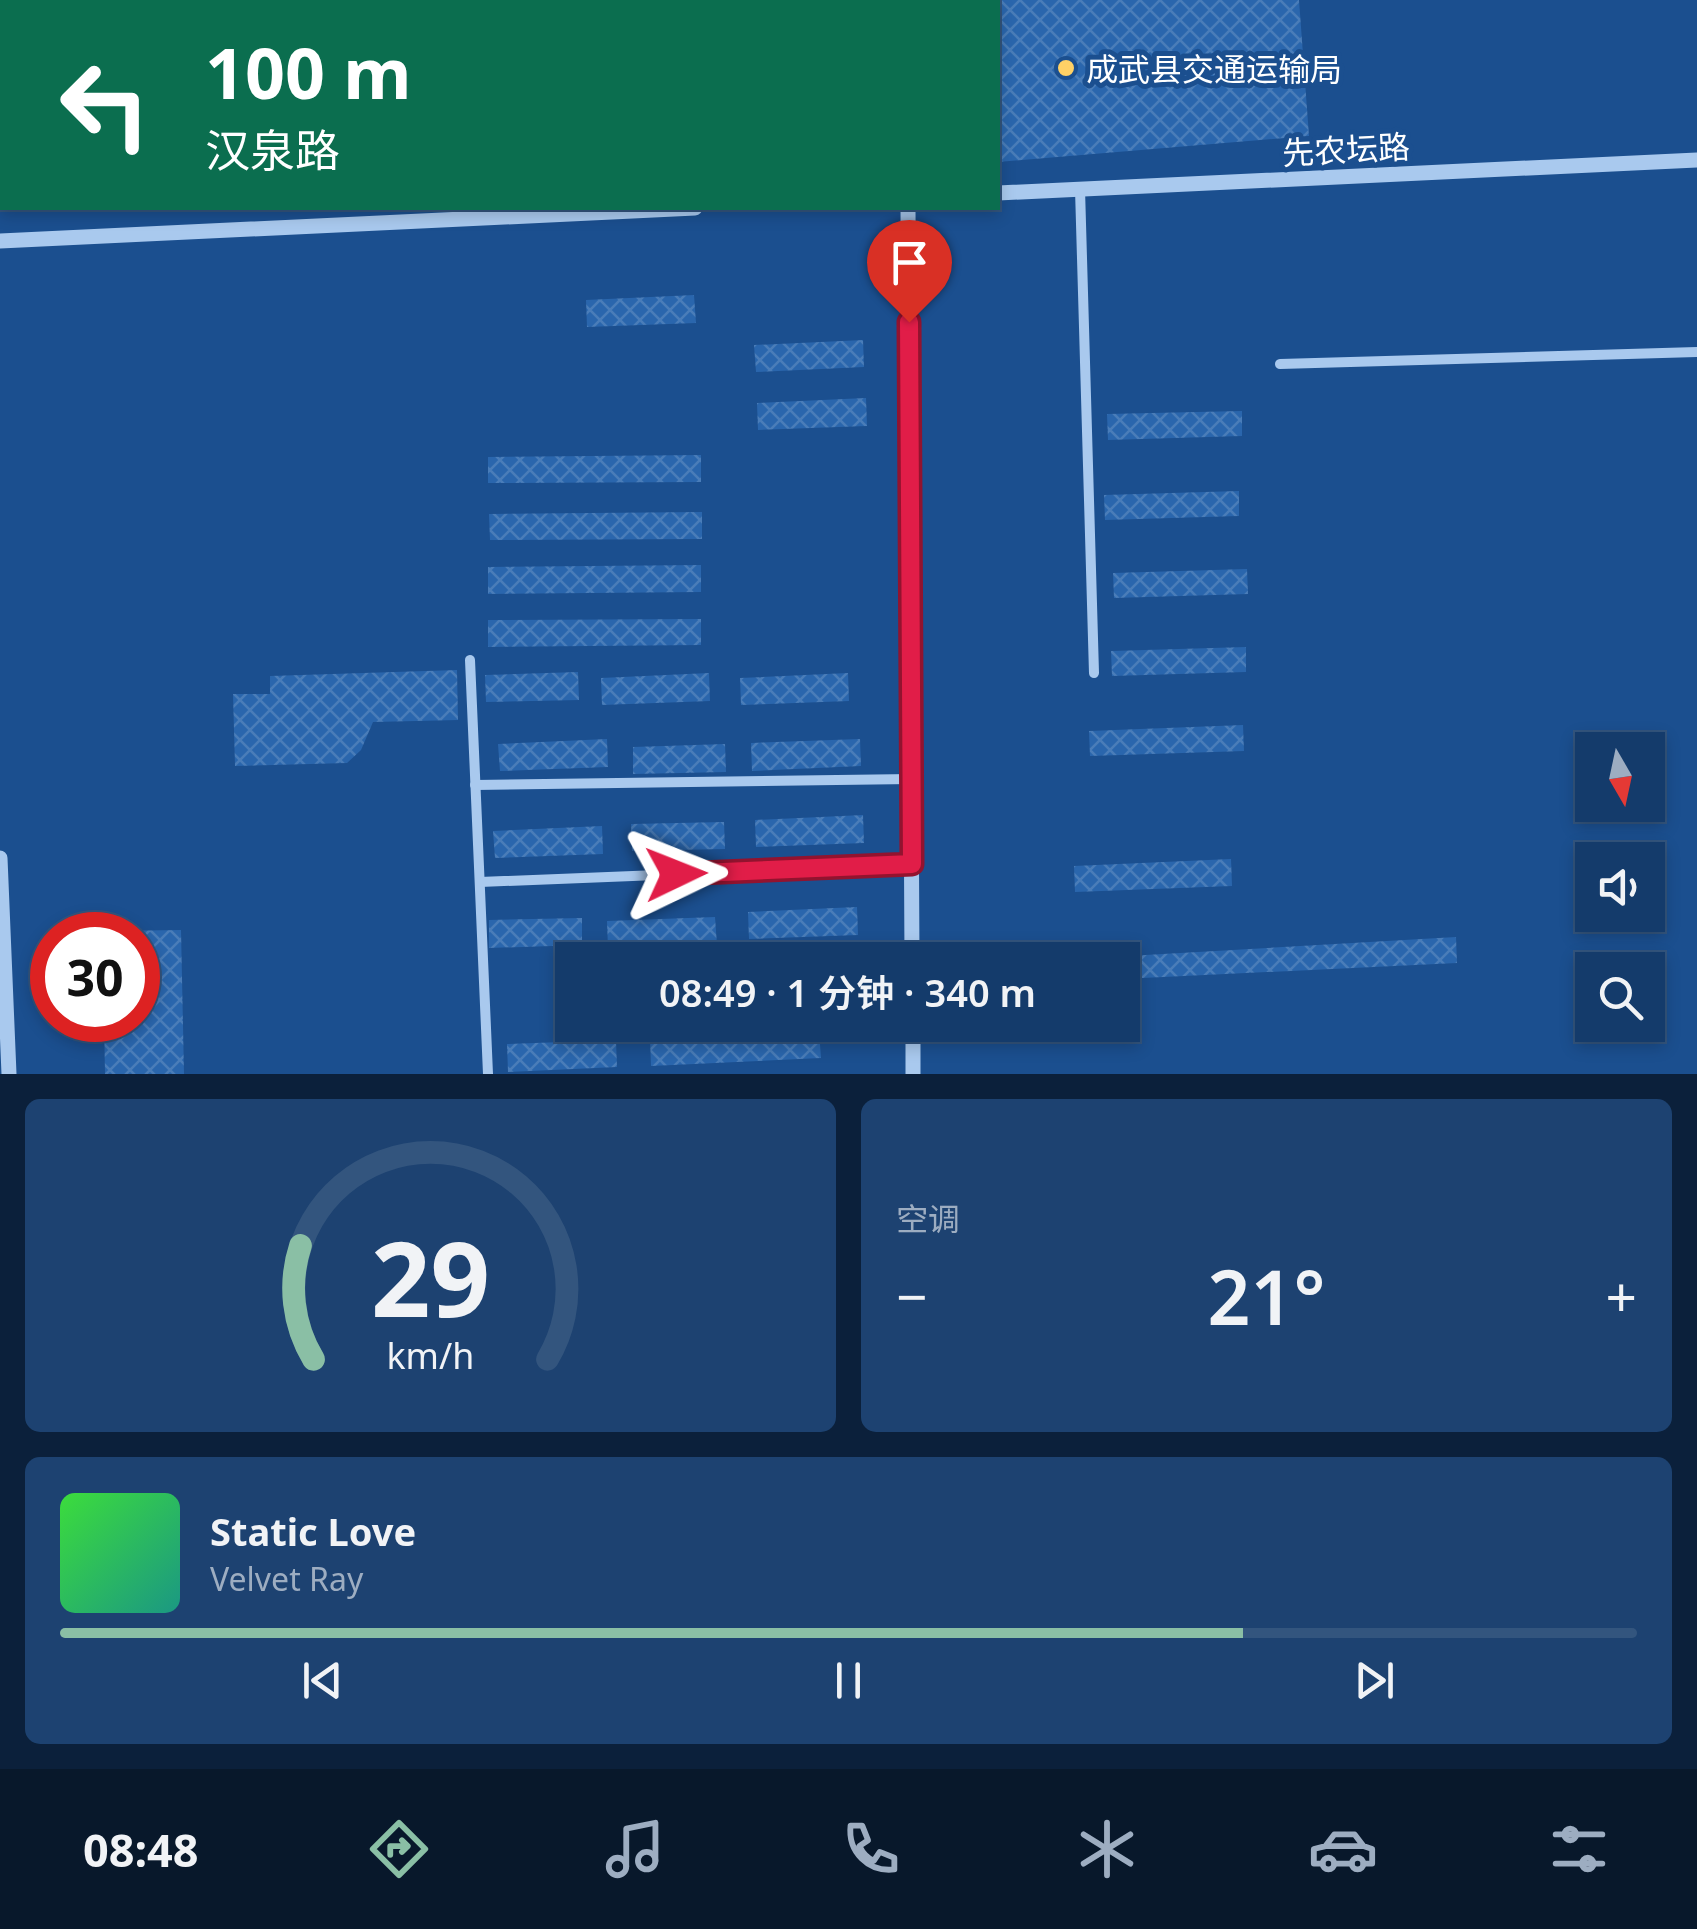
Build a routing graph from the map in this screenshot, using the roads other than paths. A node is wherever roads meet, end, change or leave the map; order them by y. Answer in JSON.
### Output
{"nodes":[{"id":1,"x":1697,"y":160,"type":"edge"},
{"id":2,"x":1080,"y":189,"type":"junction"},
{"id":3,"x":1000,"y":193,"type":"edge"},
{"id":4,"x":652,"y":210,"type":"edge"},
{"id":5,"x":908,"y":210,"type":"edge"},
{"id":6,"x":0,"y":240,"type":"edge"},
{"id":7,"x":1697,"y":352,"type":"edge"},
{"id":8,"x":1280,"y":364,"type":"dead end"},
{"id":9,"x":470,"y":660,"type":"dead end"},
{"id":10,"x":1094,"y":673,"type":"dead end"},
{"id":11,"x":912,"y":779,"type":"junction"},
{"id":12,"x":476,"y":785,"type":"junction"},
{"id":13,"x":0,"y":858,"type":"edge"},
{"id":14,"x":912,"y":864,"type":"junction"},
{"id":15,"x":480,"y":882,"type":"junction"},
{"id":16,"x":912,"y":942,"type":"edge"},
{"id":17,"x":913,"y":1042,"type":"edge"},
{"id":18,"x":9,"y":1074,"type":"edge"},
{"id":19,"x":488,"y":1074,"type":"edge"},
{"id":20,"x":913,"y":1074,"type":"edge"}],
"edges":[{"from":1,"to":2,"type":"street","name":"先农坛路"},
{"from":2,"to":3,"type":"street","name":"先农坛路"},
{"from":2,"to":10,"type":"street"},
{"from":4,"to":6,"type":"street"},
{"from":5,"to":11,"type":"street"},
{"from":7,"to":8,"type":"street"},
{"from":9,"to":12,"type":"street"},
{"from":11,"to":12,"type":"street"},
{"from":11,"to":14,"type":"street"},
{"from":12,"to":15,"type":"street"},
{"from":13,"to":18,"type":"street"},
{"from":14,"to":15,"type":"street"},
{"from":14,"to":16,"type":"street"},
{"from":15,"to":19,"type":"street"},
{"from":17,"to":20,"type":"street"}]}
